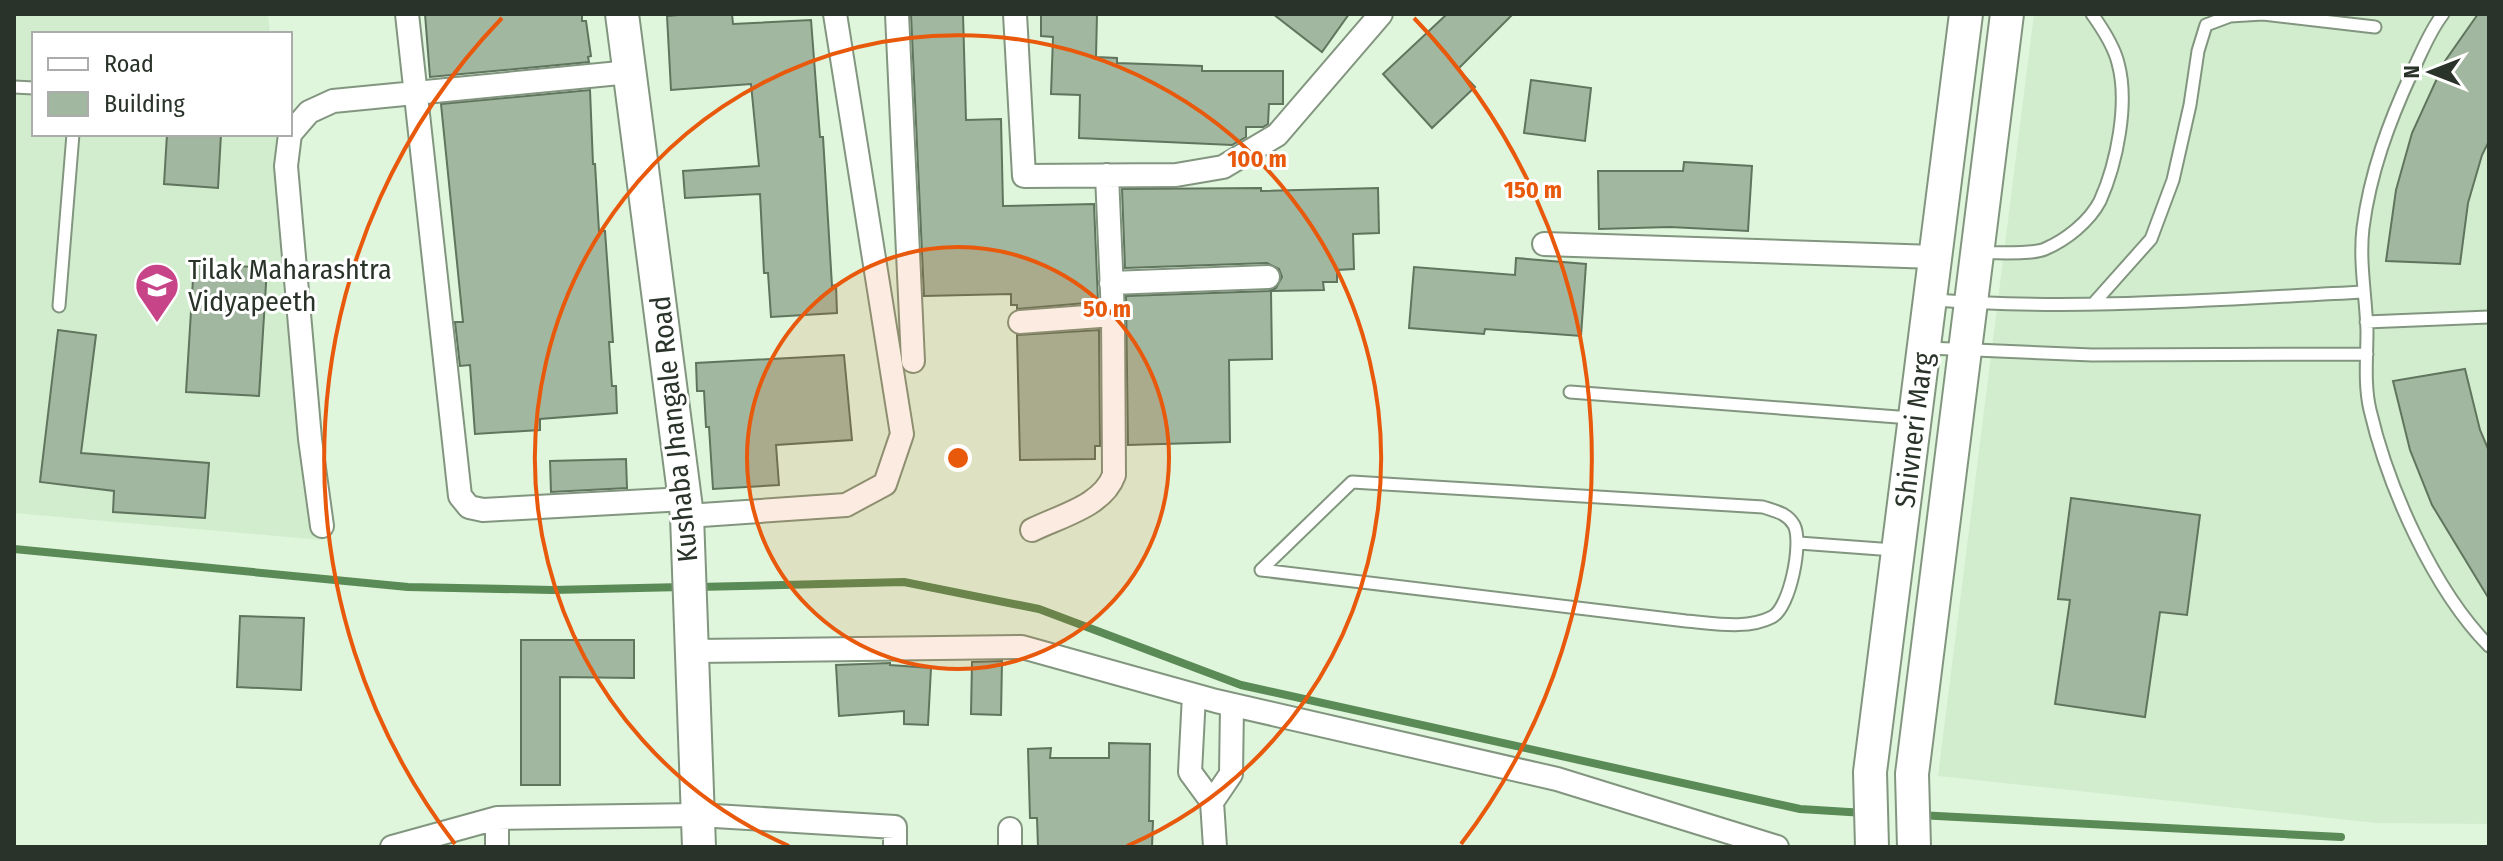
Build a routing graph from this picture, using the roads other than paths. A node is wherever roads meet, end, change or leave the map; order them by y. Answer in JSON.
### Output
{"nodes":[{"id":1,"x":407,"y":14,"type":"edge"},
{"id":2,"x":622,"y":14,"type":"edge"},
{"id":3,"x":835,"y":14,"type":"edge"},
{"id":4,"x":897,"y":14,"type":"edge"},
{"id":5,"x":1015,"y":14,"type":"edge"},
{"id":6,"x":1381,"y":14,"type":"edge"},
{"id":7,"x":1966,"y":14,"type":"edge"},
{"id":8,"x":2007,"y":14,"type":"edge"},
{"id":9,"x":2092,"y":14,"type":"edge"},
{"id":10,"x":2443,"y":14,"type":"edge"},
{"id":11,"x":2375,"y":27,"type":"dead end"},
{"id":12,"x":630,"y":72,"type":"junction"},
{"id":13,"x":415,"y":92,"type":"junction"},
{"id":14,"x":292,"y":132,"type":"edge"},
{"id":15,"x":73,"y":136,"type":"edge"},
{"id":16,"x":290,"y":136,"type":"edge"},
{"id":17,"x":1107,"y":175,"type":"junction"},
{"id":18,"x":1544,"y":244,"type":"dead end"},
{"id":19,"x":1977,"y":253,"type":"junction"},
{"id":20,"x":1935,"y":257,"type":"junction"},
{"id":21,"x":1268,"y":277,"type":"dead end"},
{"id":22,"x":1111,"y":283,"type":"junction"},
{"id":23,"x":2364,"y":292,"type":"junction"},
{"id":24,"x":1930,"y":300,"type":"junction"},
{"id":25,"x":1971,"y":303,"type":"junction"},
{"id":26,"x":2094,"y":303,"type":"junction"},
{"id":27,"x":59,"y":306,"type":"dead end"},
{"id":28,"x":1113,"y":315,"type":"junction"},
{"id":29,"x":2489,"y":317,"type":"edge"},
{"id":30,"x":1020,"y":322,"type":"dead end"},
{"id":31,"x":2366,"y":322,"type":"junction"},
{"id":32,"x":1924,"y":348,"type":"junction"},
{"id":33,"x":1966,"y":351,"type":"junction"},
{"id":34,"x":2367,"y":354,"type":"junction"},
{"id":35,"x":913,"y":361,"type":"dead end"},
{"id":36,"x":1570,"y":392,"type":"dead end"},
{"id":37,"x":1915,"y":418,"type":"junction"},
{"id":38,"x":687,"y":518,"type":"junction"},
{"id":39,"x":322,"y":526,"type":"dead end"},
{"id":40,"x":1032,"y":530,"type":"dead end"},
{"id":41,"x":1799,"y":543,"type":"junction"},
{"id":42,"x":1899,"y":551,"type":"junction"},
{"id":43,"x":693,"y":638,"type":"junction"},
{"id":44,"x":2489,"y":646,"type":"edge"},
{"id":45,"x":1194,"y":695,"type":"junction"},
{"id":46,"x":1232,"y":705,"type":"junction"},
{"id":47,"x":1212,"y":802,"type":"junction"},
{"id":48,"x":698,"y":815,"type":"junction"},
{"id":49,"x":497,"y":818,"type":"junction"},
{"id":50,"x":392,"y":847,"type":"edge"},
{"id":51,"x":497,"y":847,"type":"edge"},
{"id":52,"x":699,"y":847,"type":"edge"},
{"id":53,"x":895,"y":847,"type":"edge"},
{"id":54,"x":1215,"y":847,"type":"edge"},
{"id":55,"x":1777,"y":847,"type":"edge"},
{"id":56,"x":1872,"y":847,"type":"edge"},
{"id":57,"x":1914,"y":847,"type":"edge"}],
"edges":[{"from":1,"to":13,"type":"street"},
{"from":2,"to":12,"type":"main road","name":"Kushaba Jhangale Road"},
{"from":3,"to":38,"type":"street"},
{"from":4,"to":35,"type":"street"},
{"from":5,"to":17,"type":"street"},
{"from":6,"to":17,"type":"street"},
{"from":7,"to":20,"type":"main road","name":"Shivneri Marg"},
{"from":8,"to":19,"type":"main road","name":"Shivneri Marg"},
{"from":9,"to":19,"type":"lane"},
{"from":10,"to":23,"type":"lane"},
{"from":11,"to":26,"type":"lane"},
{"from":12,"to":13,"type":"street"},
{"from":12,"to":38,"type":"main road","name":"Kushaba Jhangale Road"},
{"from":13,"to":14,"type":"street"},
{"from":13,"to":38,"type":"street"},
{"from":15,"to":27,"type":"lane"},
{"from":16,"to":39,"type":"street"},
{"from":17,"to":22,"type":"street"},
{"from":18,"to":20,"type":"street"},
{"from":19,"to":25,"type":"main road","name":"Shivneri Marg"},
{"from":20,"to":24,"type":"main road","name":"Shivneri Marg"},
{"from":21,"to":22,"type":"street"},
{"from":22,"to":28,"type":"street"},
{"from":23,"to":26,"type":"lane"},
{"from":23,"to":31,"type":"lane"},
{"from":24,"to":25,"type":"lane"},
{"from":24,"to":32,"type":"main road","name":"Shivneri Marg"},
{"from":25,"to":26,"type":"lane"},
{"from":25,"to":33,"type":"main road","name":"Shivneri Marg"},
{"from":28,"to":30,"type":"street"},
{"from":28,"to":40,"type":"street"},
{"from":29,"to":31,"type":"lane"},
{"from":31,"to":34,"type":"lane"},
{"from":32,"to":33,"type":"lane"},
{"from":32,"to":37,"type":"main road","name":"Shivneri Marg"},
{"from":33,"to":34,"type":"lane"},
{"from":33,"to":57,"type":"main road","name":"Shivneri Marg"},
{"from":34,"to":44,"type":"lane"},
{"from":36,"to":37,"type":"lane"},
{"from":37,"to":42,"type":"main road","name":"Shivneri Marg"},
{"from":38,"to":43,"type":"main road","name":"Kushaba Jhangale Road"},
{"from":41,"to":41,"type":"lane"},
{"from":41,"to":42,"type":"lane"},
{"from":42,"to":56,"type":"main road","name":"Shivneri Marg"},
{"from":43,"to":45,"type":"street"},
{"from":43,"to":48,"type":"main road","name":"Kushaba Jhangale Road"},
{"from":45,"to":46,"type":"street"},
{"from":45,"to":47,"type":"street"},
{"from":46,"to":47,"type":"street"},
{"from":46,"to":55,"type":"street"},
{"from":47,"to":54,"type":"street"},
{"from":48,"to":49,"type":"street"},
{"from":48,"to":52,"type":"main road","name":"Kushaba Jhangale Road"},
{"from":48,"to":53,"type":"street"},
{"from":49,"to":50,"type":"street"},
{"from":49,"to":51,"type":"street"}]}
